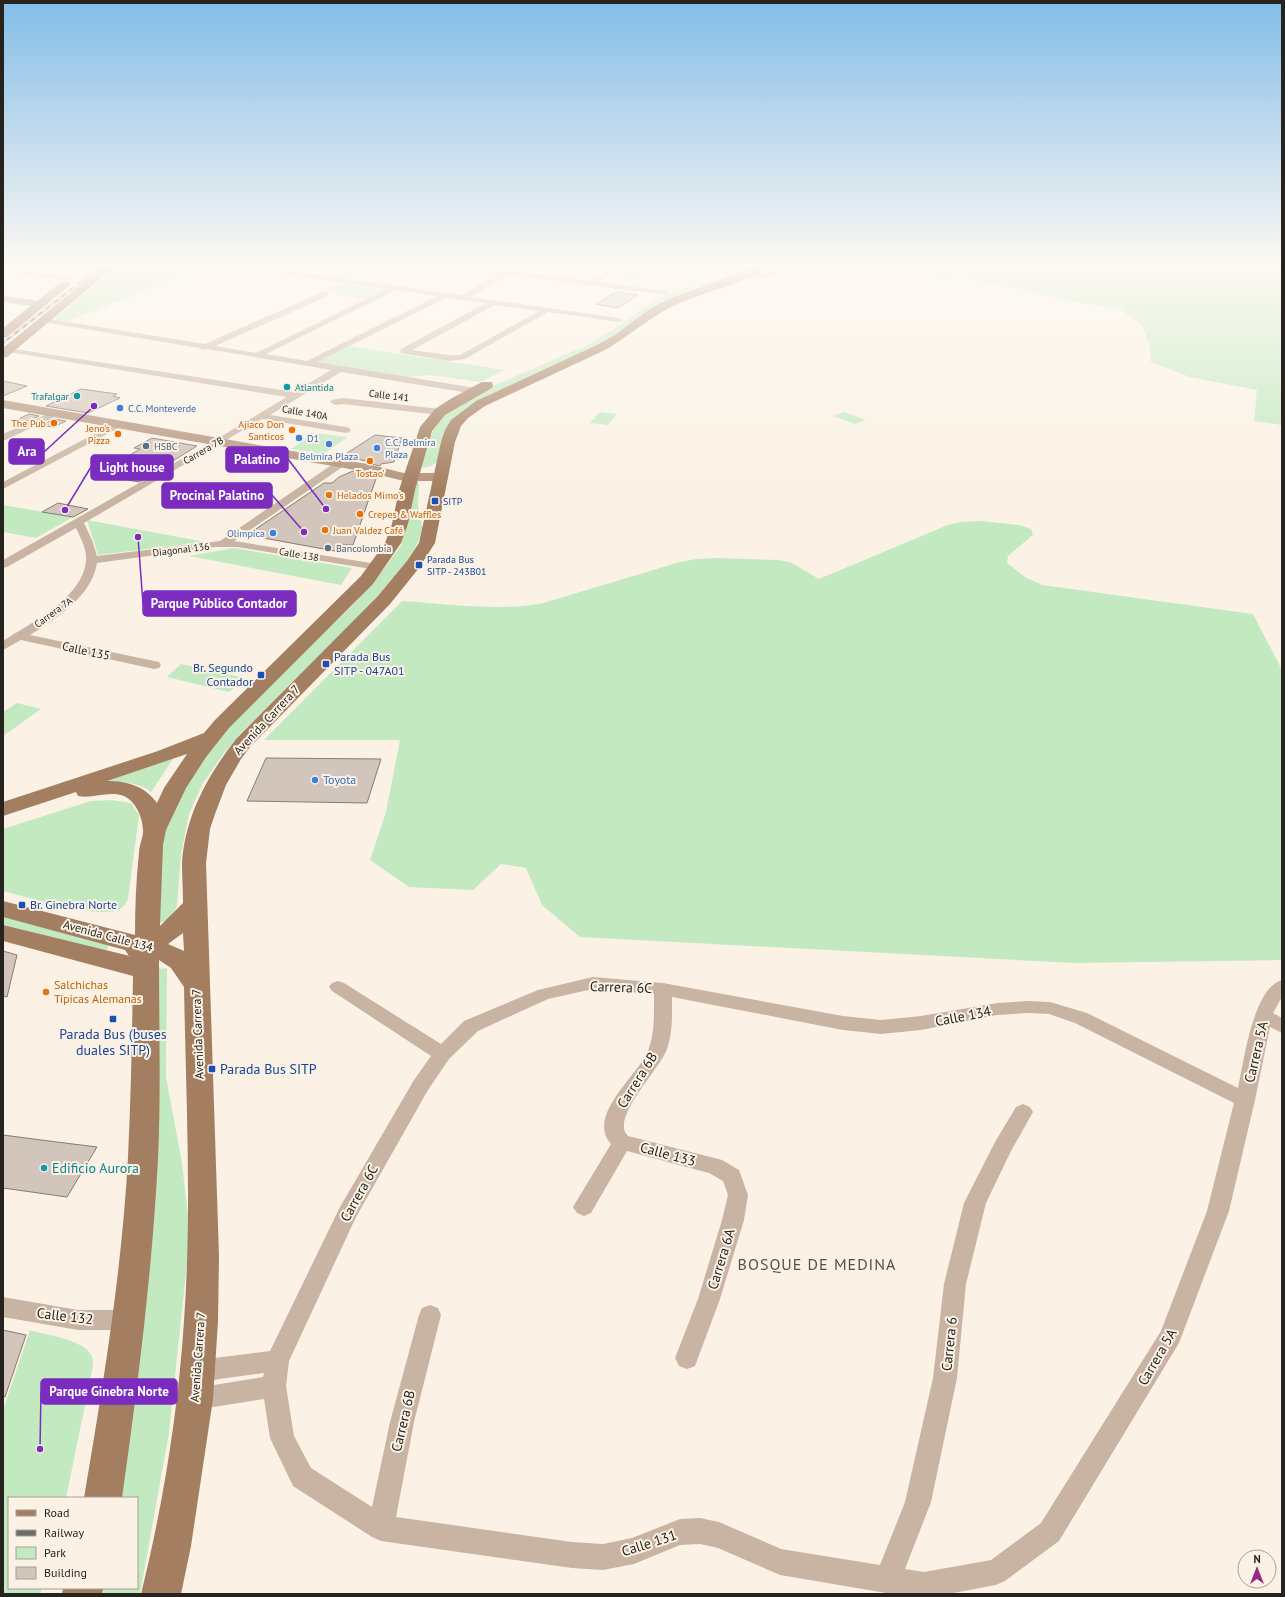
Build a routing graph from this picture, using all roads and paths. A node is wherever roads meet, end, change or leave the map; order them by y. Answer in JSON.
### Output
{"nodes":[{"id":1,"x":16,"y":343,"type":"edge"},
{"id":2,"x":172,"y":343,"type":"edge"},
{"id":3,"x":215,"y":343,"type":"edge"},
{"id":4,"x":284,"y":343,"type":"edge"},
{"id":5,"x":350,"y":343,"type":"edge"},
{"id":6,"x":420,"y":343,"type":"edge"},
{"id":7,"x":488,"y":343,"type":"edge"},
{"id":8,"x":610,"y":343,"type":"edge"},
{"id":9,"x":203,"y":348,"type":"junction"},
{"id":10,"x":574,"y":348,"type":"dead end"},
{"id":11,"x":5,"y":352,"type":"edge"},
{"id":12,"x":256,"y":356,"type":"junction"},
{"id":13,"x":307,"y":364,"type":"junction"},
{"id":14,"x":339,"y":369,"type":"junction"},
{"id":15,"x":479,"y":389,"type":"junction"},
{"id":16,"x":294,"y":395,"type":"junction"},
{"id":17,"x":335,"y":402,"type":"dead end"},
{"id":18,"x":3,"y":404,"type":"edge"},
{"id":19,"x":440,"y":412,"type":"junction"},
{"id":20,"x":56,"y":413,"type":"junction"},
{"id":21,"x":260,"y":416,"type":"junction"},
{"id":22,"x":119,"y":424,"type":"junction"},
{"id":23,"x":346,"y":430,"type":"dead end"},
{"id":24,"x":3,"y":438,"type":"edge"},
{"id":25,"x":218,"y":442,"type":"junction"},
{"id":26,"x":340,"y":464,"type":"junction"},
{"id":27,"x":441,"y":474,"type":"junction"},
{"id":28,"x":415,"y":476,"type":"junction"},
{"id":29,"x":3,"y":486,"type":"edge"},
{"id":30,"x":432,"y":518,"type":"junction"},
{"id":31,"x":78,"y":522,"type":"junction"},
{"id":32,"x":222,"y":544,"type":"junction"},
{"id":33,"x":92,"y":560,"type":"junction"},
{"id":34,"x":3,"y":565,"type":"edge"},
{"id":35,"x":377,"y":567,"type":"junction"},
{"id":36,"x":19,"y":636,"type":"junction"},
{"id":37,"x":3,"y":646,"type":"edge"},
{"id":38,"x":154,"y":666,"type":"dead end"},
{"id":39,"x":210,"y":738,"type":"junction"},
{"id":40,"x":3,"y":809,"type":"edge"},
{"id":41,"x":3,"y":817,"type":"edge"},
{"id":42,"x":154,"y":830,"type":"junction"},
{"id":43,"x":195,"y":904,"type":"junction"},
{"id":44,"x":3,"y":909,"type":"edge"},
{"id":45,"x":3,"y":933,"type":"edge"},
{"id":46,"x":146,"y":958,"type":"junction"},
{"id":47,"x":196,"y":986,"type":"junction"},
{"id":48,"x":1282,"y":986,"type":"edge"},
{"id":49,"x":338,"y":987,"type":"dead end"},
{"id":50,"x":663,"y":989,"type":"junction"},
{"id":51,"x":1263,"y":1015,"type":"junction"},
{"id":52,"x":1282,"y":1026,"type":"edge"},
{"id":53,"x":442,"y":1054,"type":"junction"},
{"id":54,"x":1245,"y":1100,"type":"junction"},
{"id":55,"x":1023,"y":1112,"type":"dead end"},
{"id":56,"x":622,"y":1142,"type":"junction"},
{"id":57,"x":715,"y":1166,"type":"joint"},
{"id":58,"x":584,"y":1207,"type":"dead end"},
{"id":59,"x":3,"y":1307,"type":"edge"},
{"id":60,"x":430,"y":1315,"type":"dead end"},
{"id":61,"x":128,"y":1320,"type":"junction"},
{"id":62,"x":687,"y":1358,"type":"dead end"},
{"id":63,"x":277,"y":1361,"type":"junction"},
{"id":64,"x":197,"y":1385,"type":"junction"},
{"id":65,"x":274,"y":1386,"type":"junction"},
{"id":66,"x":103,"y":1497,"type":"edge"},
{"id":67,"x":381,"y":1528,"type":"junction"},
{"id":68,"x":887,"y":1580,"type":"junction"},
{"id":69,"x":161,"y":1594,"type":"edge"}],
"edges":[{"from":1,"to":11,"type":"main road"},
{"from":2,"to":9,"type":"street"},
{"from":3,"to":9,"type":"street"},
{"from":4,"to":12,"type":"street"},
{"from":5,"to":13,"type":"street"},
{"from":6,"to":7,"type":"street"},
{"from":8,"to":27,"type":"main road","name":"Avenida Carrera 7"},
{"from":9,"to":12,"type":"street"},
{"from":10,"to":15,"type":"main road"},
{"from":11,"to":16,"type":"street"},
{"from":12,"to":13,"type":"street"},
{"from":13,"to":14,"type":"street"},
{"from":14,"to":15,"type":"street"},
{"from":14,"to":16,"type":"street","name":"Carrera 7B"},
{"from":15,"to":19,"type":"main road"},
{"from":16,"to":21,"type":"street","name":"Carrera 7B"},
{"from":17,"to":19,"type":"street","name":"Calle 141"},
{"from":18,"to":20,"type":"street"},
{"from":19,"to":28,"type":"main road"},
{"from":20,"to":22,"type":"street"},
{"from":20,"to":24,"type":"street"},
{"from":21,"to":23,"type":"street","name":"Calle 140A"},
{"from":21,"to":25,"type":"street","name":"Carrera 7B"},
{"from":22,"to":25,"type":"street"},
{"from":22,"to":29,"type":"street"},
{"from":25,"to":26,"type":"street"},
{"from":25,"to":31,"type":"street","name":"Carrera 7B"},
{"from":26,"to":28,"type":"street"},
{"from":26,"to":32,"type":"street"},
{"from":27,"to":28,"type":"street"},
{"from":27,"to":30,"type":"main road","name":"Avenida Carrera 7"},
{"from":28,"to":30,"type":"main road"},
{"from":28,"to":35,"type":"main road"},
{"from":30,"to":43,"type":"main road","name":"Avenida Carrera 7"},
{"from":31,"to":33,"type":"street"},
{"from":31,"to":34,"type":"street","name":"Carrera 7B"},
{"from":32,"to":33,"type":"street","name":"Diagonal 136"},
{"from":32,"to":35,"type":"street","name":"Calle 138"},
{"from":33,"to":36,"type":"street","name":"Carrera 7A"},
{"from":35,"to":39,"type":"main road"},
{"from":36,"to":37,"type":"street","name":"Carrera 7A"},
{"from":36,"to":38,"type":"street","name":"Calle 135"},
{"from":39,"to":40,"type":"main road"},
{"from":39,"to":42,"type":"main road"},
{"from":41,"to":42,"type":"main road"},
{"from":42,"to":46,"type":"main road"},
{"from":43,"to":46,"type":"main road"},
{"from":43,"to":47,"type":"main road","name":"Avenida Carrera 7"},
{"from":44,"to":46,"type":"main road","name":"Avenida Calle 134"},
{"from":45,"to":46,"type":"main road","name":"Avenida Calle 134"},
{"from":46,"to":47,"type":"main road","name":"Avenida Calle 134"},
{"from":46,"to":61,"type":"main road"},
{"from":47,"to":64,"type":"main road","name":"Avenida Carrera 7"},
{"from":48,"to":51,"type":"street"},
{"from":49,"to":53,"type":"street"},
{"from":50,"to":53,"type":"street","name":"Carrera 6C"},
{"from":50,"to":54,"type":"street","name":"Calle 134"},
{"from":50,"to":56,"type":"street","name":"Carrera 6B"},
{"from":51,"to":52,"type":"street","name":"Carrera 5A"},
{"from":51,"to":54,"type":"street","name":"Carrera 5A"},
{"from":53,"to":63,"type":"street","name":"Carrera 6C"},
{"from":54,"to":68,"type":"street","name":"Carrera 5A"},
{"from":55,"to":68,"type":"street","name":"Carrera 6"},
{"from":56,"to":57,"type":"street","name":"Calle 133"},
{"from":56,"to":58,"type":"street"},
{"from":57,"to":62,"type":"street","name":"Carrera 6A"},
{"from":59,"to":61,"type":"street","name":"Calle 132"},
{"from":60,"to":67,"type":"street","name":"Carrera 6B"},
{"from":61,"to":66,"type":"main road"},
{"from":63,"to":64,"type":"street"},
{"from":63,"to":65,"type":"street","name":"Carrera 6C"},
{"from":64,"to":65,"type":"street"},
{"from":64,"to":69,"type":"main road","name":"Avenida Carrera 7"},
{"from":65,"to":67,"type":"street","name":"Carrera 6C"},
{"from":67,"to":68,"type":"street","name":"Calle 131"}]}
